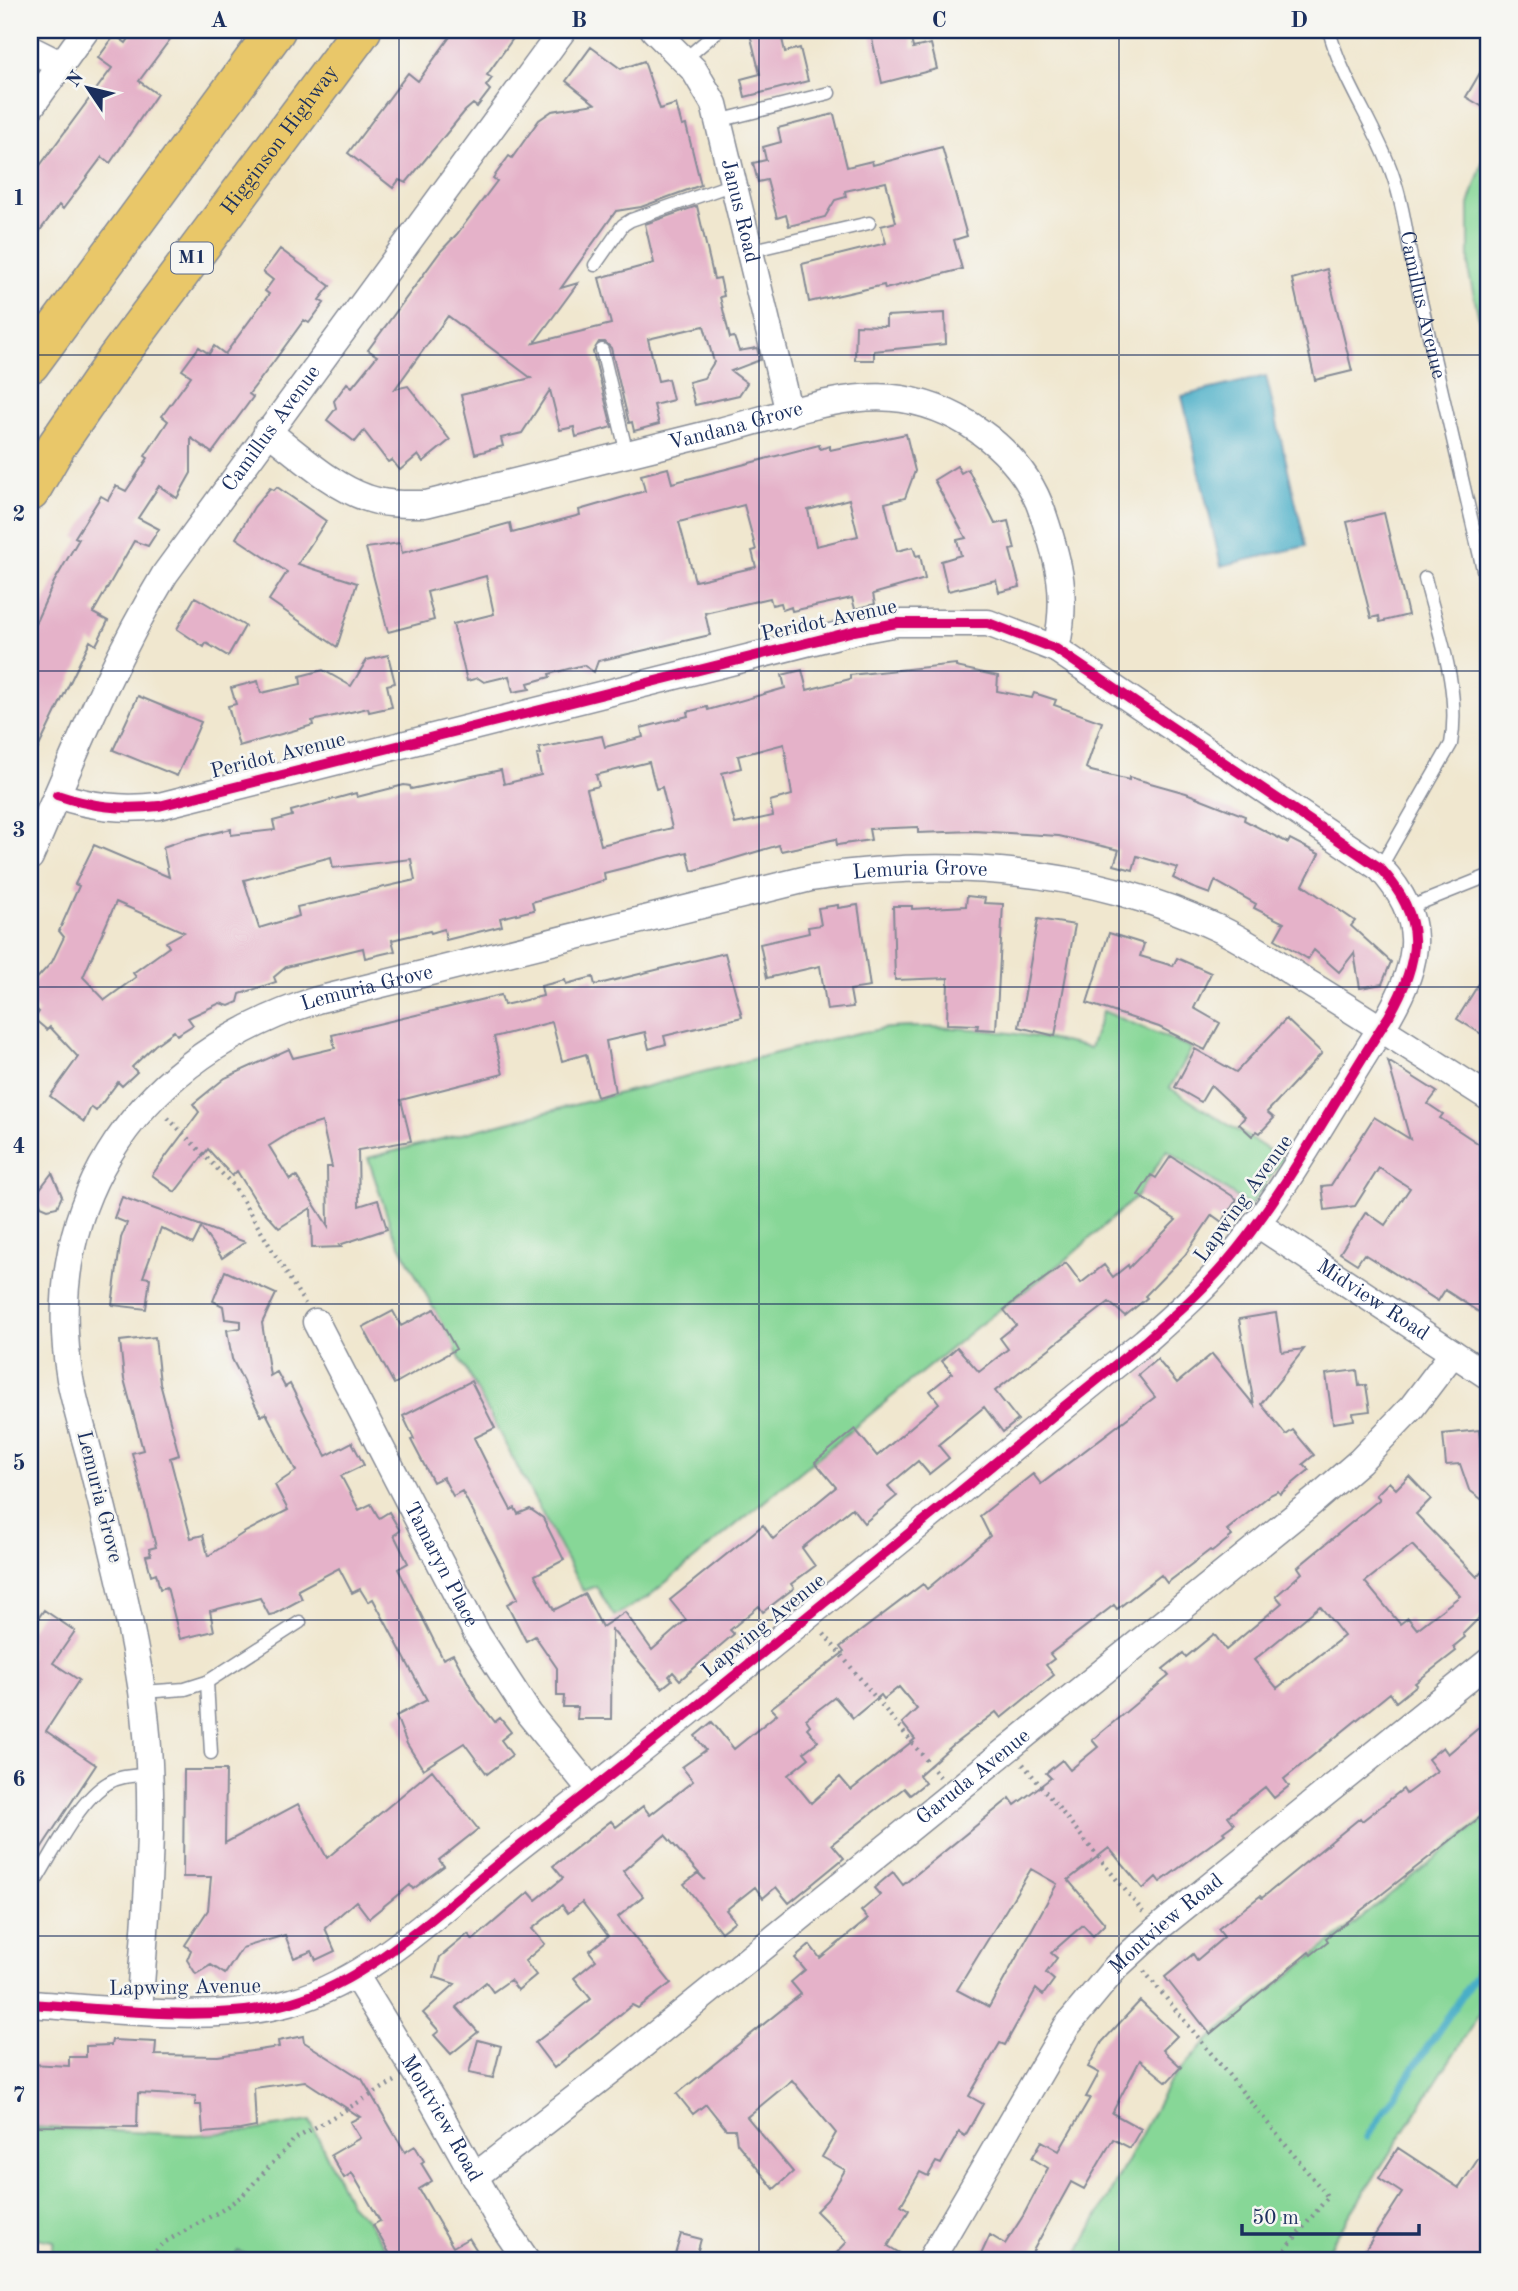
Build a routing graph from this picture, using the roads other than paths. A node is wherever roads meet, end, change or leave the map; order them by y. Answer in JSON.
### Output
{"nodes":[{"id":1,"x":86,"y":30,"type":"edge"},
{"id":2,"x":276,"y":30,"type":"edge"},
{"id":3,"x":362,"y":30,"type":"edge"},
{"id":4,"x":563,"y":30,"type":"edge"},
{"id":5,"x":654,"y":30,"type":"edge"},
{"id":6,"x":719,"y":30,"type":"edge"},
{"id":7,"x":1329,"y":30,"type":"edge"},
{"id":8,"x":30,"y":49,"type":"edge"},
{"id":9,"x":685,"y":60,"type":"junction"},
{"id":10,"x":62,"y":65,"type":"junction"},
{"id":11,"x":829,"y":93,"type":"dead end"},
{"id":12,"x":30,"y":108,"type":"edge"},
{"id":13,"x":718,"y":121,"type":"junction"},
{"id":14,"x":733,"y":184,"type":"junction"},
{"id":15,"x":869,"y":223,"type":"dead end"},
{"id":16,"x":749,"y":251,"type":"junction"},
{"id":17,"x":596,"y":265,"type":"dead end"},
{"id":18,"x":602,"y":350,"type":"dead end"},
{"id":19,"x":30,"y":364,"type":"edge"},
{"id":20,"x":789,"y":413,"type":"junction"},
{"id":21,"x":267,"y":431,"type":"junction"},
{"id":22,"x":627,"y":454,"type":"junction"},
{"id":23,"x":30,"y":492,"type":"edge"},
{"id":24,"x":1425,"y":578,"type":"dead end"},
{"id":25,"x":1488,"y":592,"type":"edge"},
{"id":26,"x":1056,"y":649,"type":"junction"},
{"id":27,"x":57,"y":795,"type":"junction"},
{"id":28,"x":30,"y":857,"type":"edge"},
{"id":29,"x":1380,"y":868,"type":"junction"},
{"id":30,"x":1488,"y":876,"type":"edge"},
{"id":31,"x":1408,"y":908,"type":"junction"},
{"id":32,"x":1381,"y":1028,"type":"junction"},
{"id":33,"x":1488,"y":1097,"type":"edge"},
{"id":34,"x":1256,"y":1223,"type":"junction"},
{"id":35,"x":316,"y":1322,"type":"road end"},
{"id":36,"x":1453,"y":1353,"type":"junction"},
{"id":37,"x":1488,"y":1376,"type":"edge"},
{"id":38,"x":300,"y":1622,"type":"dead end"},
{"id":39,"x":1488,"y":1662,"type":"edge"},
{"id":40,"x":206,"y":1682,"type":"junction"},
{"id":41,"x":142,"y":1692,"type":"junction"},
{"id":42,"x":211,"y":1753,"type":"dead end"},
{"id":43,"x":151,"y":1774,"type":"junction"},
{"id":44,"x":592,"y":1791,"type":"junction"},
{"id":45,"x":30,"y":1890,"type":"edge"},
{"id":46,"x":356,"y":1976,"type":"junction"},
{"id":47,"x":30,"y":2004,"type":"edge"},
{"id":48,"x":139,"y":2011,"type":"junction"},
{"id":49,"x":474,"y":2177,"type":"junction"},
{"id":50,"x":527,"y":2261,"type":"edge"},
{"id":51,"x":930,"y":2261,"type":"edge"}],
"edges":[{"from":1,"to":10,"type":"street"},
{"from":2,"to":19,"type":"highway"},
{"from":3,"to":23,"type":"highway","name":"Higginson Highway","number":"M1"},
{"from":4,"to":21,"type":"street","name":"Camillus Avenue"},
{"from":5,"to":9,"type":"street","name":"Janus Road"},
{"from":6,"to":9,"type":"lane"},
{"from":7,"to":25,"type":"lane","name":"Camillus Avenue"},
{"from":8,"to":10,"type":"street"},
{"from":9,"to":13,"type":"street","name":"Janus Road"},
{"from":10,"to":12,"type":"street"},
{"from":11,"to":13,"type":"lane"},
{"from":13,"to":14,"type":"street","name":"Janus Road"},
{"from":14,"to":16,"type":"street","name":"Janus Road"},
{"from":14,"to":17,"type":"lane"},
{"from":15,"to":16,"type":"lane"},
{"from":16,"to":20,"type":"street","name":"Janus Road"},
{"from":18,"to":22,"type":"lane"},
{"from":20,"to":22,"type":"street","name":"Vandana Grove"},
{"from":20,"to":26,"type":"street","name":"Vandana Grove"},
{"from":21,"to":22,"type":"street","name":"Vandana Grove"},
{"from":21,"to":27,"type":"street","name":"Camillus Avenue"},
{"from":24,"to":29,"type":"lane"},
{"from":26,"to":27,"type":"street","name":"Peridot Avenue"},
{"from":26,"to":29,"type":"street","name":"Peridot Avenue"},
{"from":27,"to":28,"type":"street","name":"Camillus Avenue"},
{"from":29,"to":31,"type":"street","name":"Peridot Avenue"},
{"from":30,"to":31,"type":"lane"},
{"from":31,"to":32,"type":"street","name":"Peridot Avenue"},
{"from":32,"to":33,"type":"street","name":"Lemuria Grove"},
{"from":32,"to":34,"type":"street","name":"Lapwing Avenue"},
{"from":32,"to":41,"type":"street","name":"Lemuria Grove"},
{"from":34,"to":36,"type":"street","name":"Midview Road"},
{"from":34,"to":44,"type":"street","name":"Lapwing Avenue"},
{"from":35,"to":44,"type":"street","name":"Tamaryn Place"},
{"from":36,"to":37,"type":"street","name":"Midview Road"},
{"from":36,"to":49,"type":"street","name":"Garuda Avenue"},
{"from":38,"to":40,"type":"lane"},
{"from":39,"to":51,"type":"street","name":"Montview Road"},
{"from":40,"to":41,"type":"lane"},
{"from":40,"to":42,"type":"lane"},
{"from":41,"to":43,"type":"street","name":"Lemuria Grove"},
{"from":43,"to":45,"type":"lane"},
{"from":43,"to":48,"type":"street","name":"Lemuria Grove"},
{"from":44,"to":46,"type":"street","name":"Lapwing Avenue"},
{"from":46,"to":48,"type":"street","name":"Lapwing Avenue"},
{"from":46,"to":49,"type":"street","name":"Montview Road"},
{"from":47,"to":48,"type":"street","name":"Lapwing Avenue"},
{"from":49,"to":50,"type":"street","name":"Montview Road"}]}
